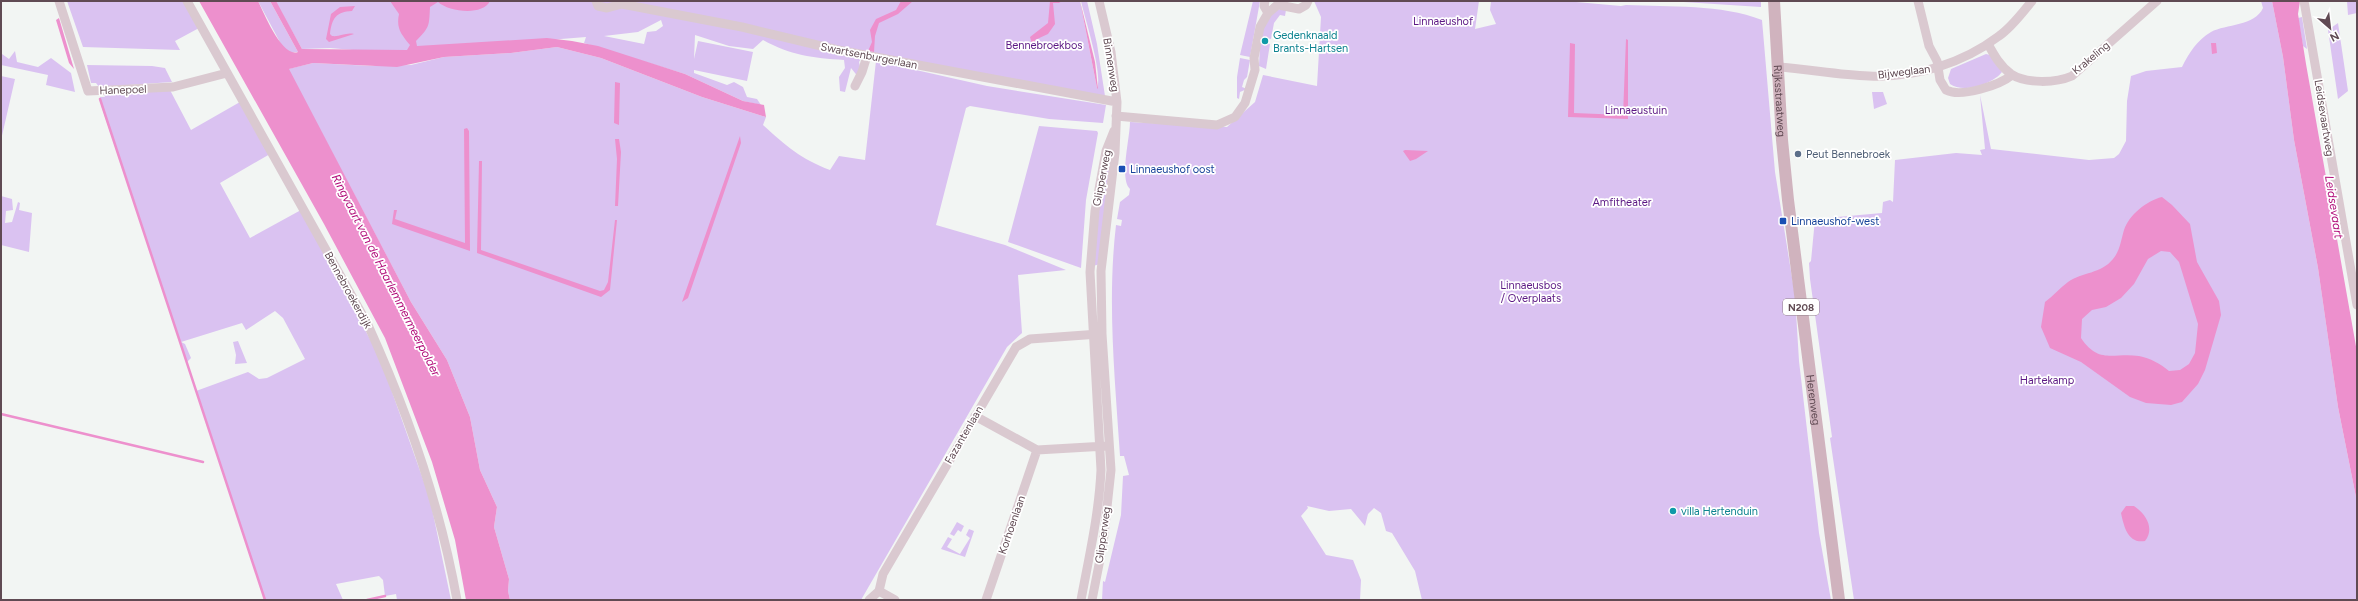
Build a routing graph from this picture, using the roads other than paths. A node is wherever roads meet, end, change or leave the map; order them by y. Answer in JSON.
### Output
{"nodes":[{"id":1,"x":59,"y":1,"type":"edge"},
{"id":2,"x":187,"y":1,"type":"edge"},
{"id":3,"x":596,"y":1,"type":"edge"},
{"id":4,"x":1099,"y":1,"type":"edge"},
{"id":5,"x":1265,"y":1,"type":"edge"},
{"id":6,"x":1308,"y":1,"type":"edge"},
{"id":7,"x":1774,"y":1,"type":"edge"},
{"id":8,"x":1918,"y":1,"type":"edge"},
{"id":9,"x":2032,"y":1,"type":"edge"},
{"id":10,"x":2157,"y":1,"type":"edge"},
{"id":11,"x":621,"y":2,"type":"edge"},
{"id":12,"x":1280,"y":3,"type":"edge"},
{"id":13,"x":2305,"y":4,"type":"edge"},
{"id":14,"x":1268,"y":13,"type":"junction"},
{"id":15,"x":1988,"y":44,"type":"junction"},
{"id":16,"x":867,"y":56,"type":"junction"},
{"id":17,"x":1778,"y":66,"type":"junction"},
{"id":18,"x":1937,"y":69,"type":"junction"},
{"id":19,"x":227,"y":73,"type":"junction"},
{"id":20,"x":2012,"y":75,"type":"junction"},
{"id":21,"x":854,"y":86,"type":"dead end"},
{"id":22,"x":1117,"y":102,"type":"junction"},
{"id":23,"x":1116,"y":116,"type":"junction"},
{"id":24,"x":1114,"y":130,"type":"junction"},
{"id":25,"x":1788,"y":200,"type":"joint"},
{"id":26,"x":2357,"y":305,"type":"edge"},
{"id":27,"x":1098,"y":334,"type":"junction"},
{"id":28,"x":975,"y":416,"type":"junction"},
{"id":29,"x":1111,"y":445,"type":"junction"},
{"id":30,"x":1101,"y":446,"type":"junction"},
{"id":31,"x":1037,"y":450,"type":"junction"},
{"id":32,"x":1101,"y":470,"type":"junction"},
{"id":33,"x":1111,"y":470,"type":"junction"},
{"id":34,"x":879,"y":591,"type":"junction"},
{"id":35,"x":457,"y":600,"type":"edge"},
{"id":36,"x":870,"y":600,"type":"edge"},
{"id":37,"x":895,"y":600,"type":"edge"},
{"id":38,"x":986,"y":600,"type":"edge"},
{"id":39,"x":1081,"y":600,"type":"edge"},
{"id":40,"x":1092,"y":600,"type":"edge"},
{"id":41,"x":1839,"y":600,"type":"edge"}],
"edges":[{"from":1,"to":19,"type":"street","name":"Hanepoel"},
{"from":2,"to":19,"type":"street","name":"Bennebroekerdijk"},
{"from":3,"to":11,"type":"street","name":"Swartsenburgerlaan"},
{"from":4,"to":22,"type":"street","name":"Binnenweg"},
{"from":5,"to":14,"type":"street"},
{"from":6,"to":12,"type":"street"},
{"from":7,"to":17,"type":"main road","name":"Rijksstraatweg","number":"N208"},
{"from":8,"to":18,"type":"street"},
{"from":9,"to":15,"type":"street","name":"Bijweglaan"},
{"from":10,"to":20,"type":"street","name":"Krakeling"},
{"from":11,"to":16,"type":"street","name":"Swartsenburgerlaan"},
{"from":12,"to":14,"type":"street"},
{"from":13,"to":26,"type":"street","name":"Leidsevaartweg"},
{"from":14,"to":23,"type":"street"},
{"from":15,"to":18,"type":"street","name":"Bijweglaan"},
{"from":15,"to":20,"type":"street"},
{"from":16,"to":21,"type":"street"},
{"from":16,"to":22,"type":"street","name":"Swartsenburgerlaan"},
{"from":17,"to":18,"type":"street","name":"Bijweglaan"},
{"from":17,"to":25,"type":"main road","name":"Rijksstraatweg","number":"N208"},
{"from":18,"to":20,"type":"street"},
{"from":19,"to":35,"type":"street","name":"Bennebroekerdijk"},
{"from":22,"to":23,"type":"street","name":"Binnenweg"},
{"from":23,"to":24,"type":"street","name":"Binnenweg"},
{"from":24,"to":27,"type":"street","name":"Glipperweg"},
{"from":24,"to":27,"type":"street","name":"Glipperweg"},
{"from":25,"to":41,"type":"main road","name":"Herenweg","number":"N208"},
{"from":27,"to":28,"type":"street","name":"Fazantenlaan"},
{"from":27,"to":29,"type":"street","name":"Glipperweg"},
{"from":27,"to":30,"type":"street","name":"Glipperweg"},
{"from":28,"to":31,"type":"street"},
{"from":28,"to":34,"type":"street","name":"Fazantenlaan"},
{"from":29,"to":30,"type":"street"},
{"from":29,"to":33,"type":"street","name":"Glipperweg"},
{"from":30,"to":31,"type":"street"},
{"from":30,"to":32,"type":"street","name":"Glipperweg"},
{"from":31,"to":38,"type":"street","name":"Korhoenlaan"},
{"from":32,"to":33,"type":"street"},
{"from":32,"to":39,"type":"street","name":"Glipperweg"},
{"from":33,"to":40,"type":"street","name":"Glipperweg"},
{"from":34,"to":36,"type":"street","name":"Fazantenlaan"},
{"from":34,"to":37,"type":"street"}]}
